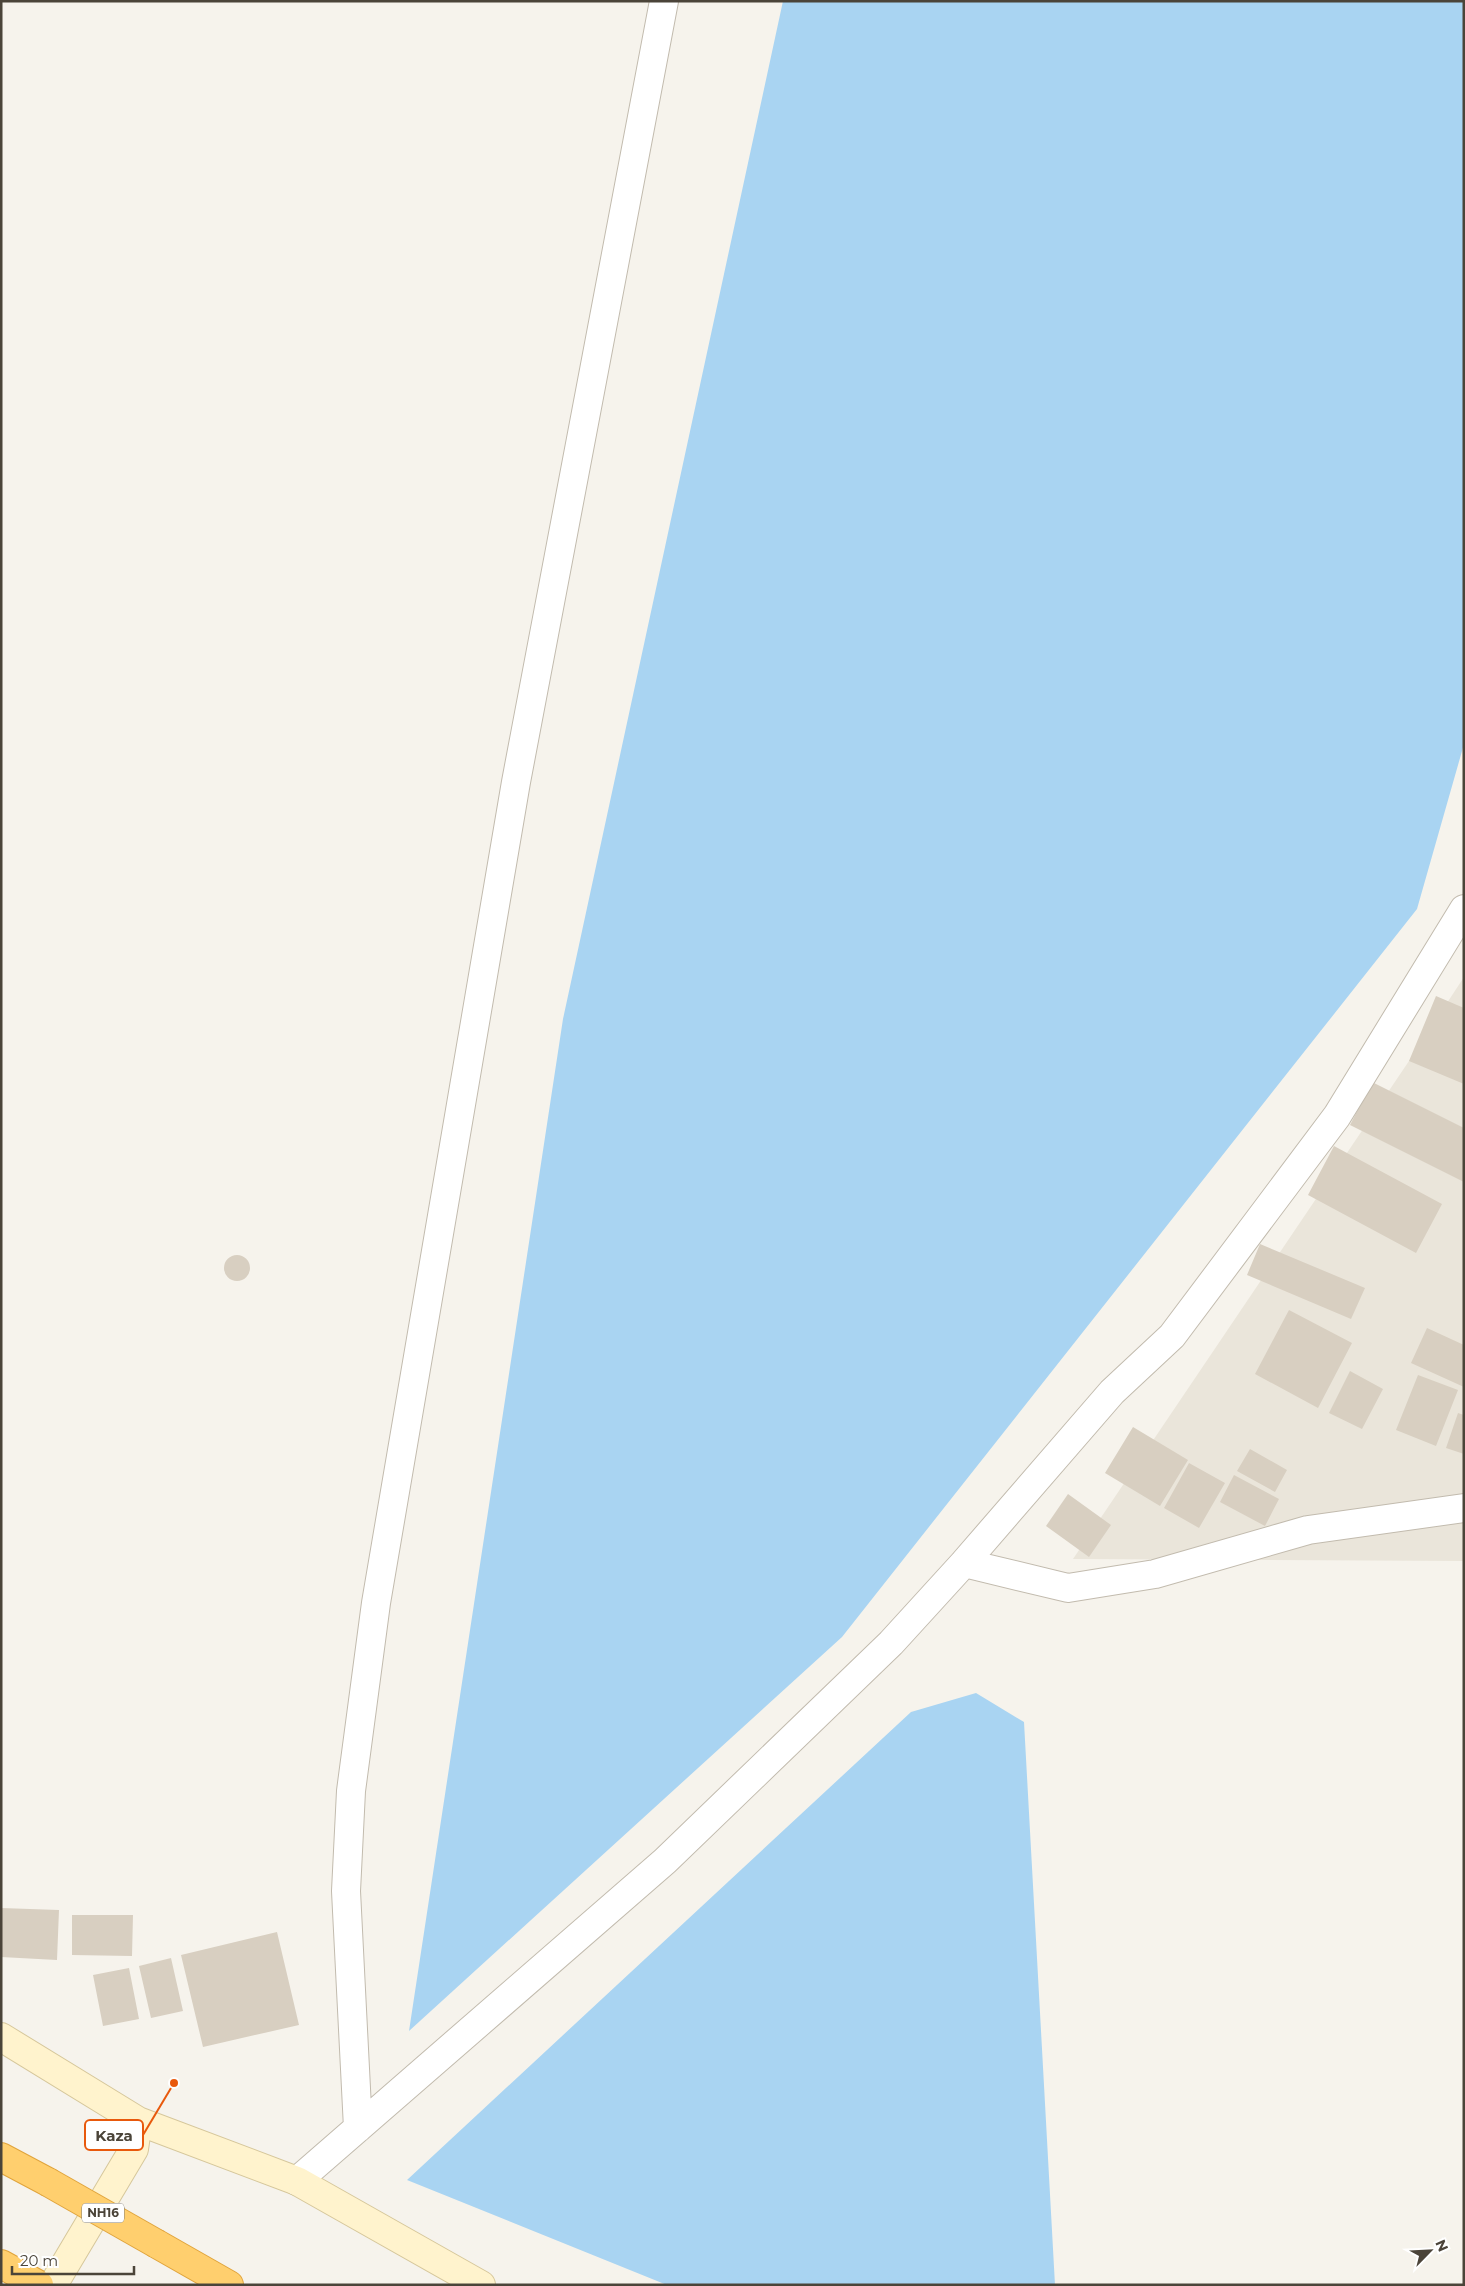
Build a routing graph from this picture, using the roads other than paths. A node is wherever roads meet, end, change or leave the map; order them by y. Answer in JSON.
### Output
{"nodes":[{"id":1,"x":664,"y":1,"type":"edge"},
{"id":2,"x":1464,"y":909,"type":"edge"},
{"id":3,"x":1464,"y":1508,"type":"edge"},
{"id":4,"x":964,"y":1563,"type":"junction"},
{"id":5,"x":1,"y":2037,"type":"edge"},
{"id":6,"x":138,"y":2121,"type":"junction"},
{"id":7,"x":358,"y":2128,"type":"junction"},
{"id":8,"x":1,"y":2157,"type":"edge"},
{"id":9,"x":297,"y":2181,"type":"junction"},
{"id":10,"x":4,"y":2265,"type":"edge"},
{"id":11,"x":39,"y":2285,"type":"edge"},
{"id":12,"x":53,"y":2285,"type":"edge"},
{"id":13,"x":229,"y":2285,"type":"edge"},
{"id":14,"x":481,"y":2285,"type":"edge"}],
"edges":[{"from":1,"to":7,"type":"street"},
{"from":2,"to":4,"type":"street"},
{"from":3,"to":4,"type":"street"},
{"from":4,"to":7,"type":"street"},
{"from":5,"to":6,"type":"street"},
{"from":6,"to":9,"type":"street"},
{"from":6,"to":12,"type":"street"},
{"from":7,"to":9,"type":"street"},
{"from":8,"to":13,"type":"highway","number":"NH16","bridge":true},
{"from":9,"to":14,"type":"street"},
{"from":10,"to":11,"type":"highway"}]}
